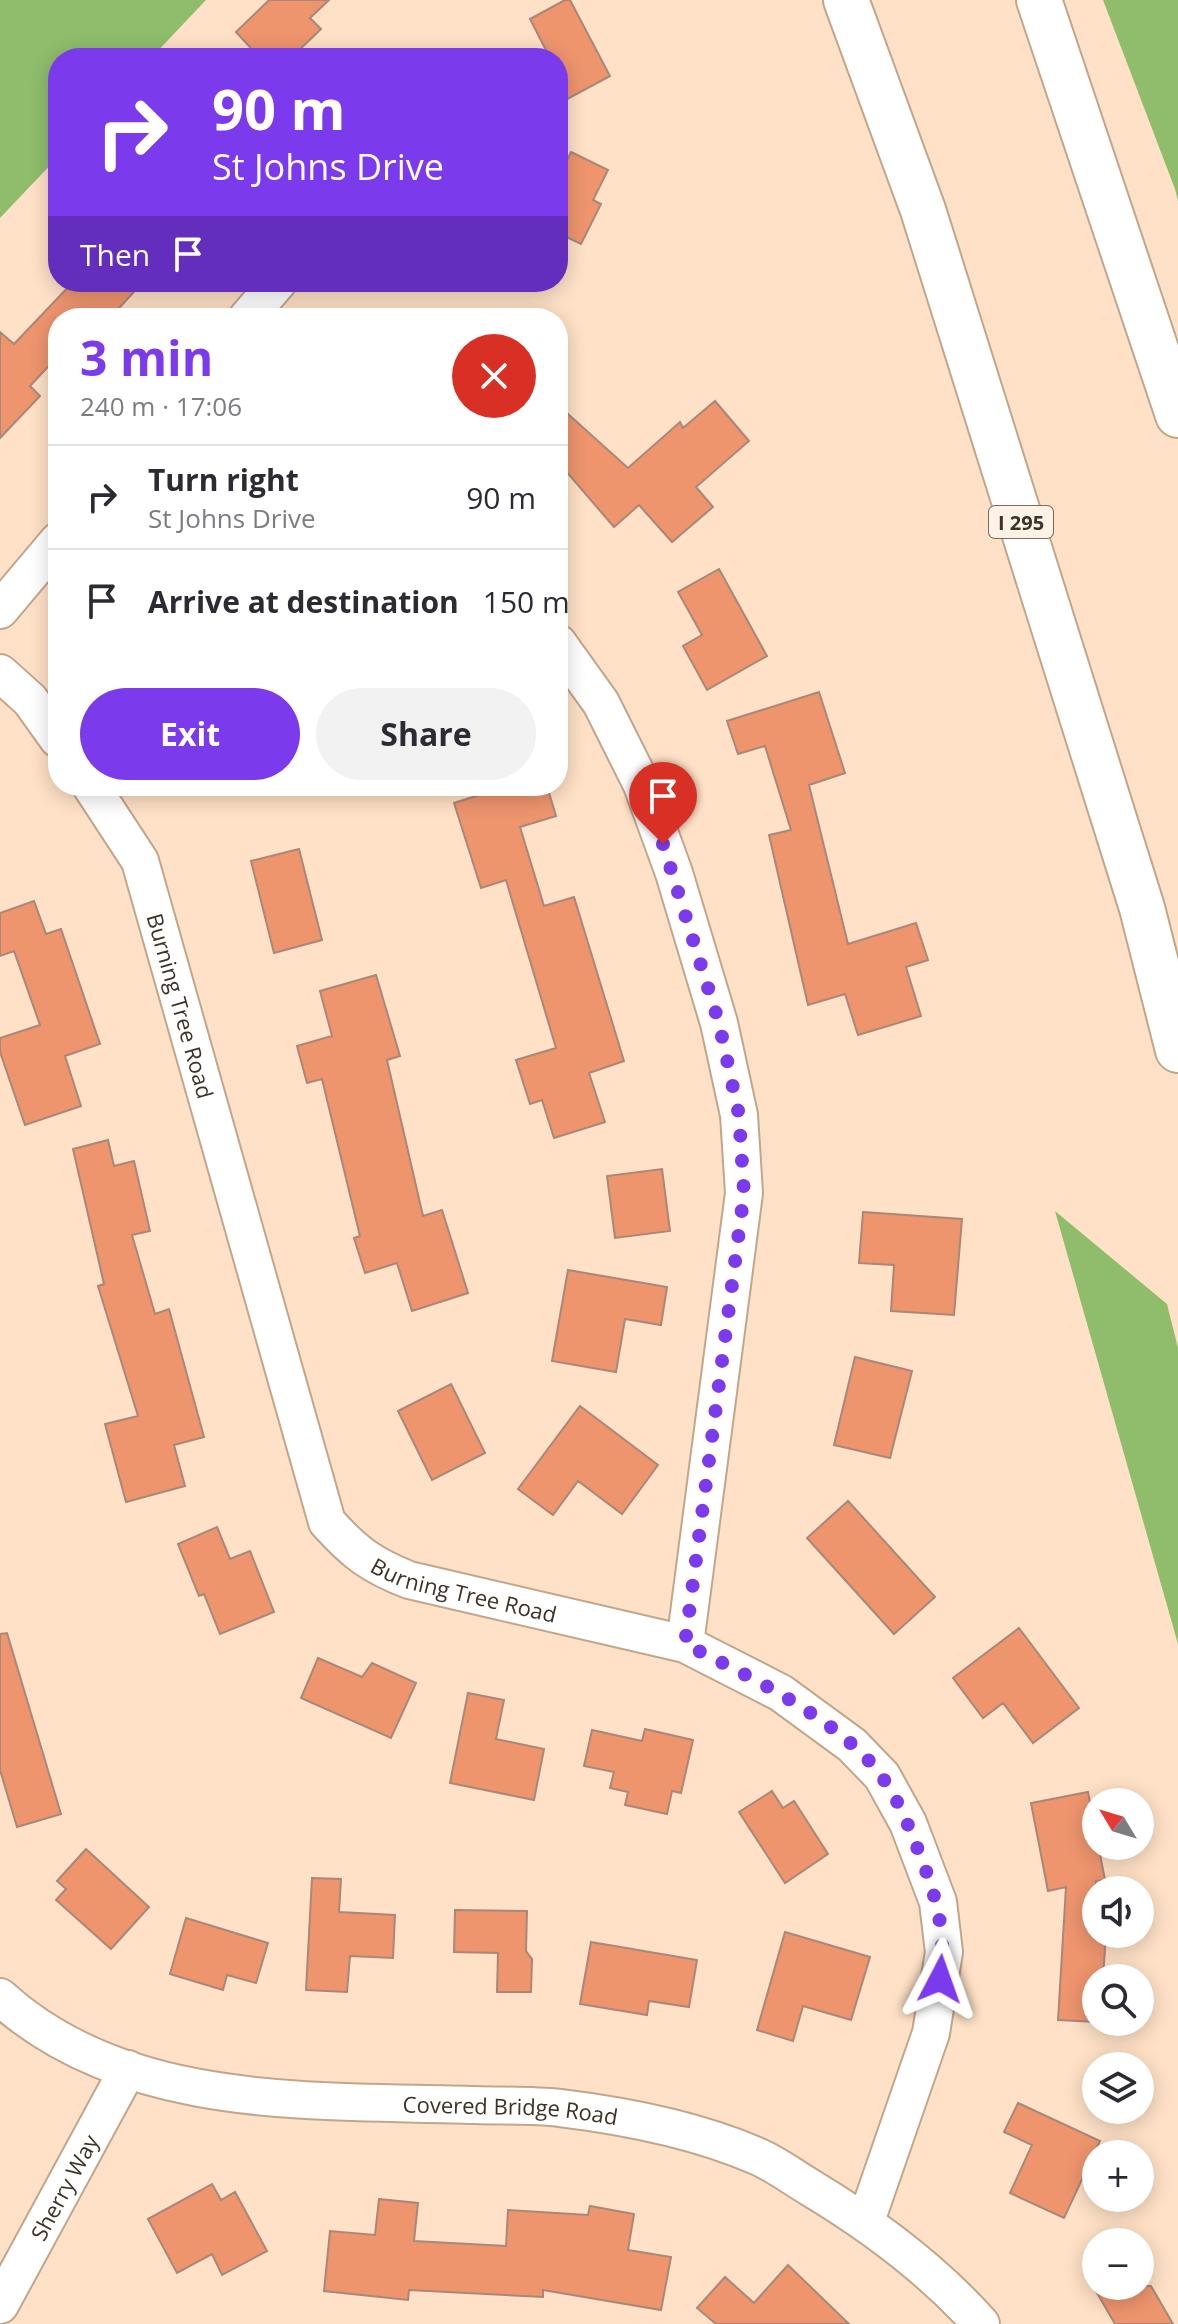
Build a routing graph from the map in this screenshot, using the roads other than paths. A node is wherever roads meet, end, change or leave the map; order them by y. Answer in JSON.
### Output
{"nodes":[{"id":1,"x":846,"y":0,"type":"edge"},
{"id":2,"x":1039,"y":0,"type":"edge"},
{"id":3,"x":269,"y":292,"type":"edge"},
{"id":4,"x":256,"y":308,"type":"edge"},
{"id":5,"x":1178,"y":415,"type":"edge"},
{"id":6,"x":48,"y":553,"type":"edge"},
{"id":7,"x":0,"y":610,"type":"edge"},
{"id":8,"x":568,"y":657,"type":"edge"},
{"id":9,"x":0,"y":673,"type":"edge"},
{"id":10,"x":48,"y":725,"type":"edge"},
{"id":11,"x":98,"y":796,"type":"edge"},
{"id":12,"x":1178,"y":1050,"type":"edge"},
{"id":13,"x":685,"y":1644,"type":"junction"},
{"id":14,"x":0,"y":1997,"type":"edge"},
{"id":15,"x":128,"y":2069,"type":"junction"},
{"id":16,"x":866,"y":2221,"type":"junction"},
{"id":17,"x":0,"y":2305,"type":"edge"},
{"id":18,"x":981,"y":2324,"type":"edge"}],
"edges":[{"from":1,"to":12,"type":"highway","number":"I 295"},
{"from":2,"to":5,"type":"highway"},
{"from":3,"to":4,"type":"street"},
{"from":6,"to":7,"type":"street"},
{"from":8,"to":13,"type":"street"},
{"from":9,"to":10,"type":"street"},
{"from":11,"to":13,"type":"street","name":"Burning Tree Road"},
{"from":13,"to":16,"type":"street","name":"Burning Tree Road"},
{"from":14,"to":15,"type":"street","name":"Covered Bridge Road"},
{"from":15,"to":16,"type":"street","name":"Covered Bridge Road"},
{"from":15,"to":17,"type":"street","name":"Sherry Way"},
{"from":16,"to":18,"type":"street","name":"Covered Bridge Road"}]}
